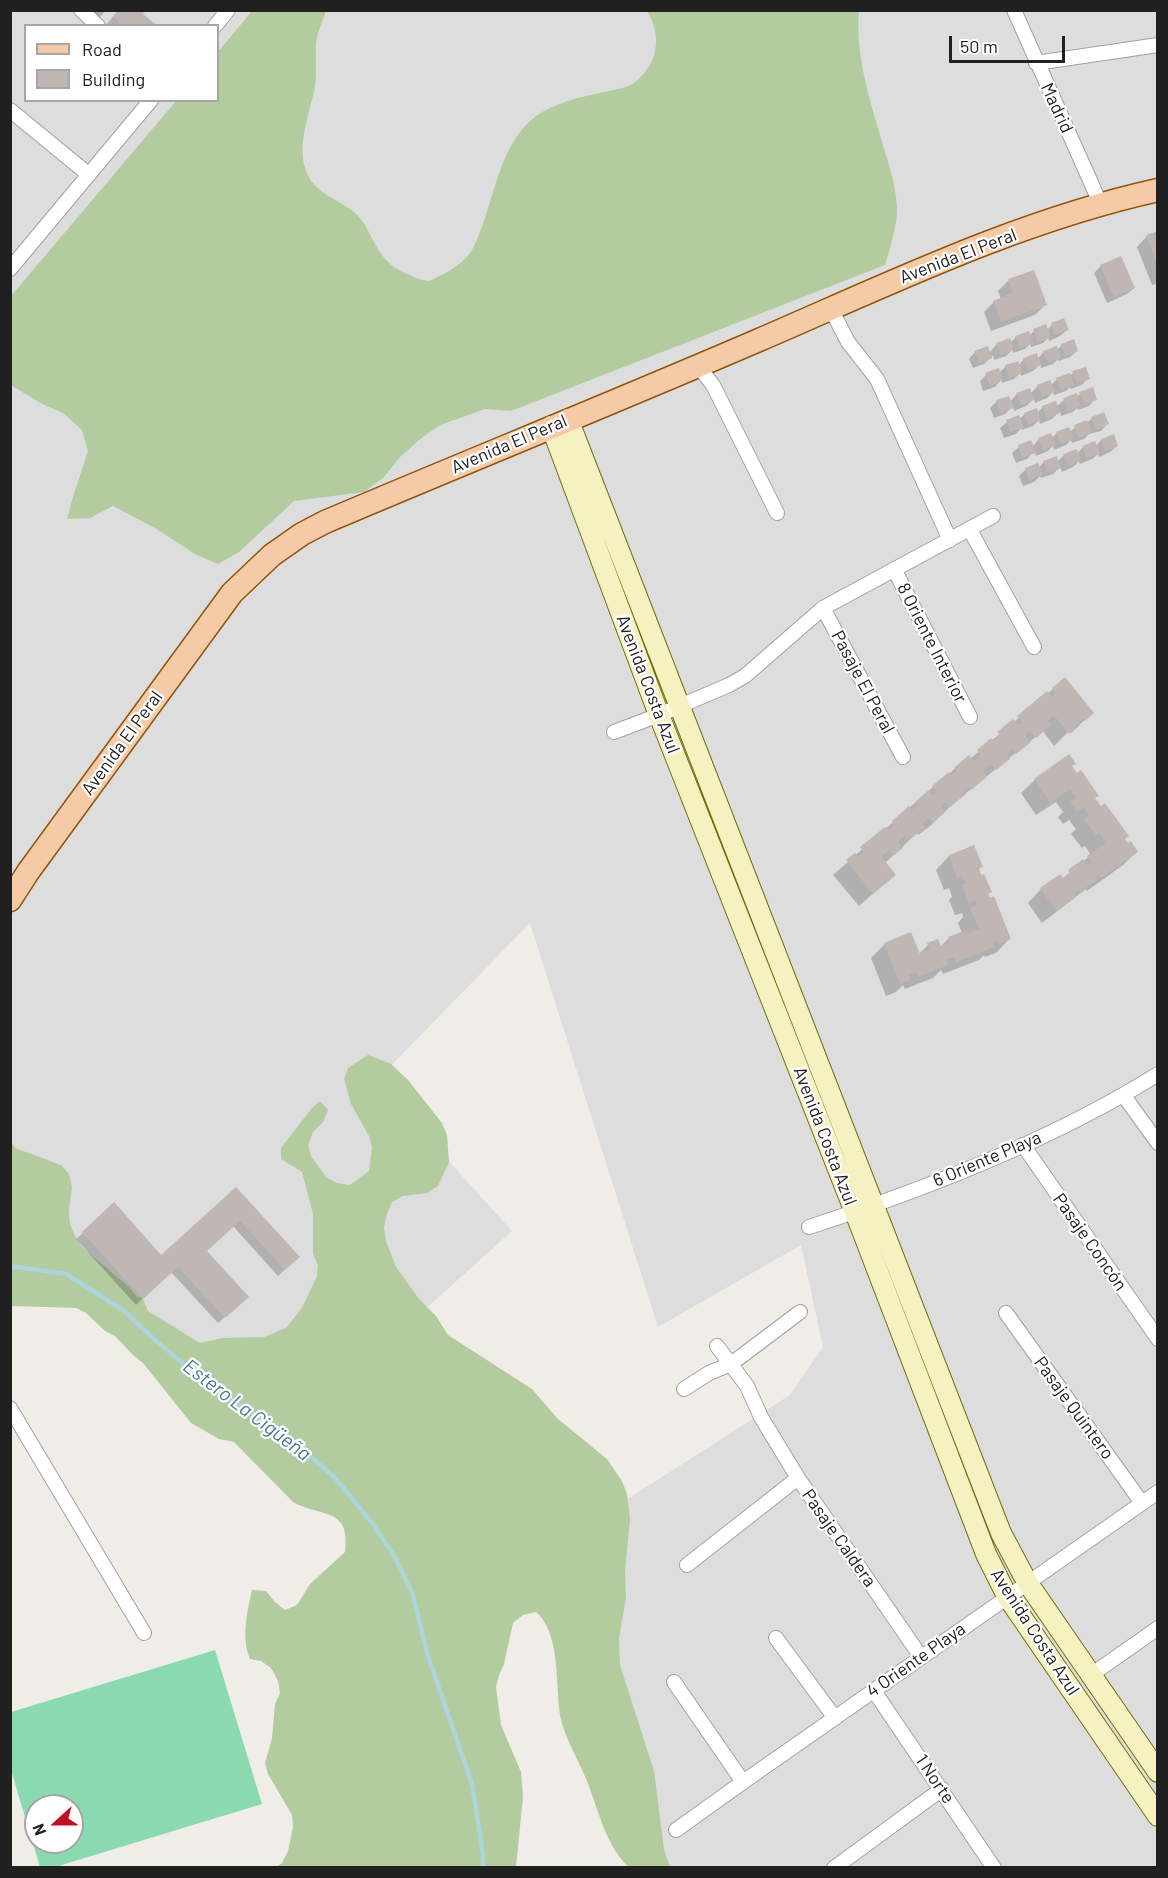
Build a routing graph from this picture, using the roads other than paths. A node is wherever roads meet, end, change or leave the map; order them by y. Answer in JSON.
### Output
{"nodes":[{"id":1,"x":81,"y":10,"type":"edge"},
{"id":2,"x":228,"y":10,"type":"edge"},
{"id":3,"x":1014,"y":10,"type":"edge"},
{"id":4,"x":96,"y":24,"type":"edge"},
{"id":5,"x":217,"y":24,"type":"edge"},
{"id":6,"x":1158,"y":45,"type":"edge"},
{"id":7,"x":1036,"y":63,"type":"junction"},
{"id":8,"x":149,"y":102,"type":"edge"},
{"id":9,"x":10,"y":110,"type":"edge"},
{"id":10,"x":88,"y":174,"type":"junction"},
{"id":11,"x":1158,"y":190,"type":"edge"},
{"id":12,"x":1101,"y":205,"type":"junction"},
{"id":13,"x":14,"y":259,"type":"edge"},
{"id":14,"x":831,"y":309,"type":"junction"},
{"id":15,"x":698,"y":366,"type":"junction"},
{"id":16,"x":559,"y":423,"type":"junction"},
{"id":17,"x":777,"y":513,"type":"dead end"},
{"id":18,"x":993,"y":516,"type":"dead end"},
{"id":19,"x":970,"y":530,"type":"junction"},
{"id":20,"x":950,"y":540,"type":"junction"},
{"id":21,"x":894,"y":569,"type":"junction"},
{"id":22,"x":823,"y":608,"type":"junction"},
{"id":23,"x":1034,"y":647,"type":"dead end"},
{"id":24,"x":680,"y":706,"type":"junction"},
{"id":25,"x":659,"y":715,"type":"junction"},
{"id":26,"x":970,"y":717,"type":"dead end"},
{"id":27,"x":614,"y":732,"type":"dead end"},
{"id":28,"x":903,"y":757,"type":"dead end"},
{"id":29,"x":10,"y":900,"type":"edge"},
{"id":30,"x":1158,"y":1074,"type":"edge"},
{"id":31,"x":1124,"y":1096,"type":"junction"},
{"id":32,"x":1158,"y":1143,"type":"edge"},
{"id":33,"x":1023,"y":1145,"type":"junction"},
{"id":34,"x":864,"y":1209,"type":"junction"},
{"id":35,"x":809,"y":1227,"type":"dead end"},
{"id":36,"x":800,"y":1312,"type":"dead end"},
{"id":37,"x":1006,"y":1313,"type":"dead end"},
{"id":38,"x":1158,"y":1339,"type":"edge"},
{"id":39,"x":717,"y":1346,"type":"dead end"},
{"id":40,"x":731,"y":1364,"type":"junction"},
{"id":41,"x":684,"y":1389,"type":"dead end"},
{"id":42,"x":10,"y":1408,"type":"edge"},
{"id":43,"x":798,"y":1478,"type":"junction"},
{"id":44,"x":1158,"y":1492,"type":"edge"},
{"id":45,"x":1142,"y":1503,"type":"junction"},
{"id":46,"x":687,"y":1565,"type":"dead end"},
{"id":47,"x":1027,"y":1582,"type":"junction"},
{"id":48,"x":1007,"y":1596,"type":"junction"},
{"id":49,"x":1158,"y":1629,"type":"edge"},
{"id":50,"x":144,"y":1633,"type":"dead end"},
{"id":51,"x":776,"y":1638,"type":"dead end"},
{"id":52,"x":921,"y":1657,"type":"junction"},
{"id":53,"x":1091,"y":1675,"type":"junction"},
{"id":54,"x":674,"y":1682,"type":"dead end"},
{"id":55,"x":874,"y":1690,"type":"junction"},
{"id":56,"x":835,"y":1718,"type":"junction"},
{"id":57,"x":1155,"y":1764,"type":"edge"},
{"id":58,"x":743,"y":1782,"type":"junction"},
{"id":59,"x":942,"y":1789,"type":"junction"},
{"id":60,"x":1158,"y":1816,"type":"edge"},
{"id":61,"x":676,"y":1830,"type":"dead end"},
{"id":62,"x":834,"y":1868,"type":"edge"},
{"id":63,"x":994,"y":1868,"type":"edge"}],
"edges":[{"from":1,"to":4,"type":"street"},
{"from":2,"to":5,"type":"street"},
{"from":3,"to":7,"type":"street","name":"Madrid"},
{"from":6,"to":7,"type":"street"},
{"from":7,"to":12,"type":"street","name":"Madrid"},
{"from":8,"to":10,"type":"street"},
{"from":9,"to":10,"type":"street"},
{"from":10,"to":13,"type":"street"},
{"from":11,"to":12,"type":"main road","name":"Avenida El Peral"},
{"from":12,"to":14,"type":"main road","name":"Avenida El Peral"},
{"from":14,"to":15,"type":"main road","name":"Avenida El Peral"},
{"from":14,"to":20,"type":"street"},
{"from":15,"to":16,"type":"main road","name":"Avenida El Peral"},
{"from":15,"to":17,"type":"street"},
{"from":16,"to":24,"type":"street","name":"Avenida Costa Azul"},
{"from":16,"to":25,"type":"street","name":"Avenida Costa Azul"},
{"from":16,"to":29,"type":"main road","name":"Avenida El Peral"},
{"from":18,"to":19,"type":"street"},
{"from":19,"to":20,"type":"street"},
{"from":19,"to":23,"type":"street"},
{"from":20,"to":21,"type":"street"},
{"from":21,"to":22,"type":"street"},
{"from":21,"to":26,"type":"street","name":"8 Oriente Interior"},
{"from":22,"to":24,"type":"street"},
{"from":22,"to":28,"type":"street","name":"Pasaje El Peral"},
{"from":24,"to":25,"type":"street"},
{"from":24,"to":34,"type":"street","name":"Avenida Costa Azul"},
{"from":25,"to":27,"type":"street"},
{"from":25,"to":34,"type":"street","name":"Avenida Costa Azul"},
{"from":30,"to":31,"type":"street","name":"6 Oriente Playa"},
{"from":31,"to":32,"type":"street"},
{"from":31,"to":33,"type":"street","name":"6 Oriente Playa"},
{"from":33,"to":34,"type":"street","name":"6 Oriente Playa"},
{"from":33,"to":38,"type":"street","name":"Pasaje Concón"},
{"from":34,"to":35,"type":"street","name":"6 Oriente Playa"},
{"from":34,"to":47,"type":"street","name":"Avenida Costa Azul"},
{"from":34,"to":48,"type":"street","name":"Avenida Costa Azul"},
{"from":36,"to":40,"type":"street"},
{"from":37,"to":45,"type":"street","name":"Pasaje Quintero"},
{"from":39,"to":40,"type":"street","name":"Pasaje Caldera"},
{"from":40,"to":41,"type":"street"},
{"from":40,"to":43,"type":"street","name":"Pasaje Caldera"},
{"from":42,"to":50,"type":"street"},
{"from":43,"to":46,"type":"street"},
{"from":43,"to":52,"type":"street","name":"Pasaje Caldera"},
{"from":44,"to":45,"type":"street","name":"4 Oriente Playa"},
{"from":45,"to":47,"type":"street","name":"4 Oriente Playa"},
{"from":47,"to":48,"type":"street","name":"4 Oriente Playa"},
{"from":47,"to":53,"type":"street","name":"Avenida Costa Azul"},
{"from":48,"to":52,"type":"street","name":"4 Oriente Playa"},
{"from":48,"to":60,"type":"street","name":"Avenida Costa Azul"},
{"from":49,"to":53,"type":"street"},
{"from":51,"to":56,"type":"street"},
{"from":52,"to":55,"type":"street","name":"4 Oriente Playa"},
{"from":53,"to":57,"type":"street","name":"Avenida Costa Azul"},
{"from":54,"to":58,"type":"street"},
{"from":55,"to":56,"type":"street","name":"4 Oriente Playa"},
{"from":55,"to":59,"type":"street","name":"1 Norte"},
{"from":56,"to":58,"type":"street","name":"4 Oriente Playa"},
{"from":58,"to":61,"type":"street","name":"4 Oriente Playa"},
{"from":59,"to":62,"type":"street"},
{"from":59,"to":63,"type":"street","name":"1 Norte"}]}
